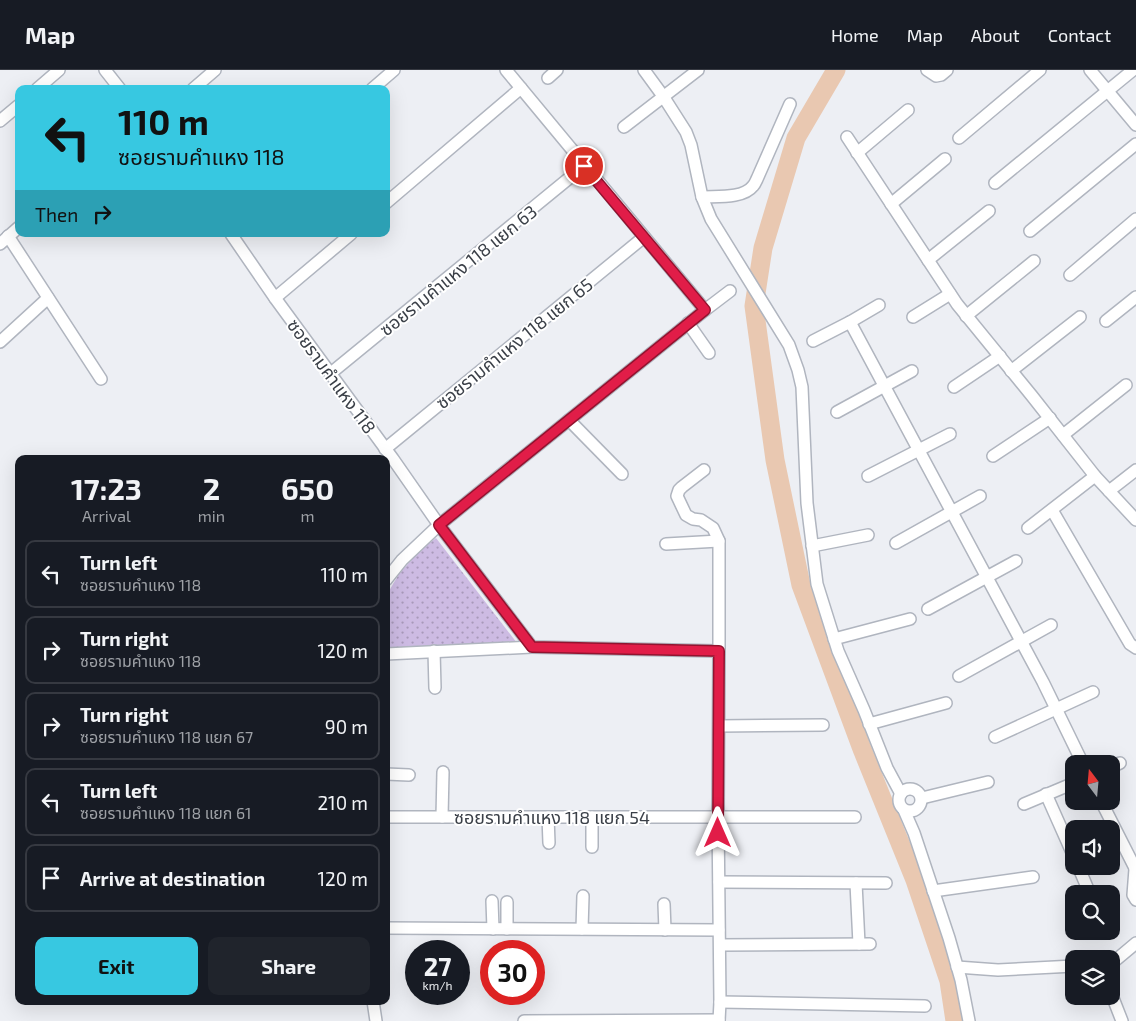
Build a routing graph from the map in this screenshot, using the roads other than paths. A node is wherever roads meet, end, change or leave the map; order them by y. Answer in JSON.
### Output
{"nodes":[{"id":1,"x":59,"y":70,"type":"edge"},
{"id":2,"x":105,"y":70,"type":"edge"},
{"id":3,"x":215,"y":70,"type":"edge"},
{"id":4,"x":394,"y":70,"type":"edge"},
{"id":5,"x":506,"y":70,"type":"edge"},
{"id":6,"x":557,"y":70,"type":"edge"},
{"id":7,"x":644,"y":70,"type":"edge"},
{"id":8,"x":698,"y":70,"type":"edge"},
{"id":9,"x":928,"y":70,"type":"edge"},
{"id":10,"x":947,"y":70,"type":"edge"},
{"id":11,"x":1040,"y":70,"type":"edge"},
{"id":12,"x":1090,"y":70,"type":"edge"},
{"id":13,"x":1133,"y":70,"type":"edge"},
{"id":14,"x":548,"y":78,"type":"dead end"},
{"id":15,"x":42,"y":85,"type":"edge"},
{"id":16,"x":117,"y":85,"type":"edge"},
{"id":17,"x":198,"y":85,"type":"edge"},
{"id":18,"x":377,"y":85,"type":"edge"},
{"id":19,"x":521,"y":88,"type":"junction"},
{"id":20,"x":1108,"y":91,"type":"junction"},
{"id":21,"x":663,"y":96,"type":"junction"},
{"id":22,"x":790,"y":104,"type":"dead end"},
{"id":23,"x":15,"y":108,"type":"edge"},
{"id":24,"x":908,"y":110,"type":"dead end"},
{"id":25,"x":0,"y":121,"type":"edge"},
{"id":26,"x":1136,"y":124,"type":"edge"},
{"id":27,"x":624,"y":127,"type":"dead end"},
{"id":28,"x":847,"y":137,"type":"dead end"},
{"id":29,"x":959,"y":138,"type":"dead end"},
{"id":30,"x":1136,"y":144,"type":"edge"},
{"id":31,"x":857,"y":152,"type":"junction"},
{"id":32,"x":946,"y":159,"type":"dead end"},
{"id":33,"x":584,"y":166,"type":"junction"},
{"id":34,"x":995,"y":184,"type":"dead end"},
{"id":35,"x":702,"y":197,"type":"junction"},
{"id":36,"x":390,"y":200,"type":"edge"},
{"id":37,"x":891,"y":204,"type":"junction"},
{"id":38,"x":989,"y":211,"type":"dead end"},
{"id":39,"x":1136,"y":219,"type":"edge"},
{"id":40,"x":15,"y":230,"type":"edge"},
{"id":41,"x":1030,"y":231,"type":"dead end"},
{"id":42,"x":233,"y":237,"type":"edge"},
{"id":43,"x":346,"y":237,"type":"edge"},
{"id":44,"x":644,"y":237,"type":"junction"},
{"id":45,"x":4,"y":240,"type":"edge"},
{"id":46,"x":928,"y":260,"type":"junction"},
{"id":47,"x":1034,"y":261,"type":"dead end"},
{"id":48,"x":1070,"y":275,"type":"dead end"},
{"id":49,"x":730,"y":291,"type":"dead end"},
{"id":50,"x":950,"y":294,"type":"junction"},
{"id":51,"x":48,"y":298,"type":"junction"},
{"id":52,"x":275,"y":298,"type":"junction"},
{"id":53,"x":1136,"y":298,"type":"edge"},
{"id":54,"x":879,"y":305,"type":"dead end"},
{"id":55,"x":705,"y":310,"type":"junction"},
{"id":56,"x":966,"y":316,"type":"junction"},
{"id":57,"x":912,"y":317,"type":"dead end"},
{"id":58,"x":1080,"y":317,"type":"dead end"},
{"id":59,"x":1106,"y":321,"type":"dead end"},
{"id":60,"x":850,"y":322,"type":"junction"},
{"id":61,"x":688,"y":323,"type":"junction"},
{"id":62,"x":813,"y":341,"type":"dead end"},
{"id":63,"x":0,"y":342,"type":"edge"},
{"id":64,"x":709,"y":353,"type":"dead end"},
{"id":65,"x":1000,"y":356,"type":"junction"},
{"id":66,"x":1012,"y":371,"type":"junction"},
{"id":67,"x":912,"y":372,"type":"dead end"},
{"id":68,"x":331,"y":374,"type":"junction"},
{"id":69,"x":101,"y":380,"type":"dead end"},
{"id":70,"x":1126,"y":385,"type":"dead end"},
{"id":71,"x":884,"y":386,"type":"junction"},
{"id":72,"x":954,"y":387,"type":"dead end"},
{"id":73,"x":838,"y":412,"type":"dead end"},
{"id":74,"x":1050,"y":418,"type":"junction"},
{"id":75,"x":569,"y":420,"type":"junction"},
{"id":76,"x":950,"y":434,"type":"dead end"},
{"id":77,"x":1063,"y":435,"type":"junction"},
{"id":78,"x":385,"y":449,"type":"junction"},
{"id":79,"x":918,"y":450,"type":"junction"},
{"id":80,"x":387,"y":455,"type":"edge"},
{"id":81,"x":994,"y":456,"type":"dead end"},
{"id":82,"x":390,"y":462,"type":"edge"},
{"id":83,"x":704,"y":470,"type":"dead end"},
{"id":84,"x":1136,"y":470,"type":"edge"},
{"id":85,"x":622,"y":474,"type":"dead end"},
{"id":86,"x":868,"y":476,"type":"dead end"},
{"id":87,"x":1094,"y":476,"type":"junction"},
{"id":88,"x":1109,"y":491,"type":"junction"},
{"id":89,"x":980,"y":496,"type":"dead end"},
{"id":90,"x":1052,"y":510,"type":"junction"},
{"id":91,"x":952,"y":512,"type":"junction"},
{"id":92,"x":1136,"y":520,"type":"edge"},
{"id":93,"x":439,"y":525,"type":"junction"},
{"id":94,"x":1028,"y":528,"type":"dead end"},
{"id":95,"x":868,"y":535,"type":"dead end"},
{"id":96,"x":718,"y":541,"type":"junction"},
{"id":97,"x":896,"y":543,"type":"dead end"},
{"id":98,"x":666,"y":544,"type":"dead end"},
{"id":99,"x":812,"y":546,"type":"junction"},
{"id":100,"x":1016,"y":561,"type":"dead end"},
{"id":101,"x":390,"y":575,"type":"edge"},
{"id":102,"x":987,"y":577,"type":"junction"},
{"id":103,"x":928,"y":609,"type":"dead end"},
{"id":104,"x":910,"y":619,"type":"dead end"},
{"id":105,"x":1051,"y":625,"type":"dead end"},
{"id":106,"x":834,"y":638,"type":"junction"},
{"id":107,"x":1021,"y":642,"type":"junction"},
{"id":108,"x":532,"y":647,"type":"junction"},
{"id":109,"x":1136,"y":648,"type":"edge"},
{"id":110,"x":434,"y":651,"type":"junction"},
{"id":111,"x":719,"y":651,"type":"junction"},
{"id":112,"x":390,"y":654,"type":"edge"},
{"id":113,"x":960,"y":676,"type":"dead end"},
{"id":114,"x":435,"y":688,"type":"dead end"},
{"id":115,"x":1093,"y":692,"type":"dead end"},
{"id":116,"x":946,"y":703,"type":"dead end"},
{"id":117,"x":1056,"y":709,"type":"junction"},
{"id":118,"x":869,"y":724,"type":"junction"},
{"id":119,"x":823,"y":725,"type":"dead end"},
{"id":120,"x":719,"y":726,"type":"junction"},
{"id":121,"x":995,"y":737,"type":"dead end"},
{"id":122,"x":1079,"y":755,"type":"edge"},
{"id":123,"x":443,"y":772,"type":"dead end"},
{"id":124,"x":390,"y":774,"type":"edge"},
{"id":125,"x":409,"y":774,"type":"dead end"},
{"id":126,"x":988,"y":782,"type":"dead end"},
{"id":127,"x":1065,"y":786,"type":"edge"},
{"id":128,"x":901,"y":794,"type":"junction"},
{"id":129,"x":1046,"y":794,"type":"junction"},
{"id":130,"x":922,"y":798,"type":"junction"},
{"id":131,"x":1024,"y":804,"type":"dead end"},
{"id":132,"x":904,"y":810,"type":"junction"},
{"id":133,"x":1106,"y":810,"type":"edge"},
{"id":134,"x":390,"y":817,"type":"edge"},
{"id":135,"x":442,"y":817,"type":"junction"},
{"id":136,"x":548,"y":817,"type":"junction"},
{"id":137,"x":592,"y":817,"type":"junction"},
{"id":138,"x":718,"y":817,"type":"junction"},
{"id":139,"x":855,"y":817,"type":"dead end"},
{"id":140,"x":1065,"y":837,"type":"edge"},
{"id":141,"x":549,"y":843,"type":"dead end"},
{"id":142,"x":592,"y":847,"type":"dead end"},
{"id":143,"x":1135,"y":870,"type":"edge"},
{"id":144,"x":1033,"y":877,"type":"dead end"},
{"id":145,"x":719,"y":882,"type":"junction"},
{"id":146,"x":856,"y":883,"type":"junction"},
{"id":147,"x":886,"y":883,"type":"dead end"},
{"id":148,"x":933,"y":891,"type":"junction"},
{"id":149,"x":582,"y":896,"type":"dead end"},
{"id":150,"x":1136,"y":900,"type":"edge"},
{"id":151,"x":492,"y":901,"type":"dead end"},
{"id":152,"x":507,"y":902,"type":"dead end"},
{"id":153,"x":664,"y":904,"type":"dead end"},
{"id":154,"x":390,"y":928,"type":"edge"},
{"id":155,"x":493,"y":929,"type":"junction"},
{"id":156,"x":507,"y":929,"type":"junction"},
{"id":157,"x":582,"y":930,"type":"junction"},
{"id":158,"x":665,"y":930,"type":"junction"},
{"id":159,"x":719,"y":930,"type":"junction"},
{"id":160,"x":1136,"y":943,"type":"edge"},
{"id":161,"x":720,"y":945,"type":"junction"},
{"id":162,"x":1120,"y":956,"type":"edge"},
{"id":163,"x":1065,"y":966,"type":"edge"},
{"id":164,"x":957,"y":967,"type":"junction"},
{"id":165,"x":720,"y":1002,"type":"junction"},
{"id":166,"x":374,"y":1005,"type":"edge"},
{"id":167,"x":1116,"y":1005,"type":"edge"},
{"id":168,"x":925,"y":1006,"type":"dead end"},
{"id":169,"x":376,"y":1021,"type":"edge"},
{"id":170,"x":524,"y":1021,"type":"edge"},
{"id":171,"x":719,"y":1021,"type":"edge"},
{"id":172,"x":969,"y":1021,"type":"edge"},
{"id":173,"x":1122,"y":1021,"type":"edge"}],
"edges":[{"from":1,"to":15,"type":"street"},
{"from":2,"to":16,"type":"street"},
{"from":3,"to":17,"type":"street"},
{"from":4,"to":18,"type":"street"},
{"from":5,"to":19,"type":"street"},
{"from":6,"to":14,"type":"street"},
{"from":7,"to":21,"type":"street"},
{"from":8,"to":21,"type":"street"},
{"from":9,"to":10,"type":"street"},
{"from":11,"to":29,"type":"street"},
{"from":12,"to":20,"type":"street"},
{"from":13,"to":20,"type":"street"},
{"from":19,"to":33,"type":"street"},
{"from":19,"to":36,"type":"street"},
{"from":20,"to":26,"type":"street"},
{"from":20,"to":34,"type":"street"},
{"from":21,"to":27,"type":"street"},
{"from":21,"to":35,"type":"street"},
{"from":22,"to":35,"type":"street"},
{"from":23,"to":25,"type":"street"},
{"from":24,"to":31,"type":"street"},
{"from":28,"to":31,"type":"street"},
{"from":30,"to":41,"type":"street"},
{"from":31,"to":37,"type":"street"},
{"from":32,"to":37,"type":"street"},
{"from":33,"to":44,"type":"street"},
{"from":33,"to":68,"type":"street","name":"ซอยรามคำแหง 118 แยก 63"},
{"from":35,"to":99,"type":"street"},
{"from":37,"to":46,"type":"street"},
{"from":38,"to":46,"type":"street"},
{"from":39,"to":48,"type":"street"},
{"from":40,"to":45,"type":"street"},
{"from":42,"to":52,"type":"street","name":"ซอยรามคำแหง 118"},
{"from":43,"to":52,"type":"street"},
{"from":44,"to":55,"type":"street"},
{"from":44,"to":78,"type":"street","name":"ซอยรามคำแหง 118 แยก 65"},
{"from":45,"to":51,"type":"street"},
{"from":46,"to":50,"type":"street"},
{"from":47,"to":56,"type":"street"},
{"from":49,"to":55,"type":"street"},
{"from":50,"to":56,"type":"street"},
{"from":50,"to":57,"type":"street"},
{"from":51,"to":63,"type":"street"},
{"from":51,"to":69,"type":"street"},
{"from":52,"to":68,"type":"street","name":"ซอยรามคำแหง 118"},
{"from":53,"to":59,"type":"street"},
{"from":54,"to":60,"type":"street"},
{"from":55,"to":61,"type":"street"},
{"from":56,"to":65,"type":"street"},
{"from":58,"to":66,"type":"street"},
{"from":60,"to":62,"type":"street"},
{"from":60,"to":71,"type":"street"},
{"from":61,"to":64,"type":"street"},
{"from":61,"to":75,"type":"street"},
{"from":65,"to":66,"type":"street"},
{"from":65,"to":72,"type":"street"},
{"from":66,"to":74,"type":"street"},
{"from":67,"to":71,"type":"street"},
{"from":68,"to":78,"type":"street","name":"ซอยรามคำแหง 118"},
{"from":70,"to":77,"type":"street"},
{"from":71,"to":73,"type":"street"},
{"from":71,"to":79,"type":"street"},
{"from":74,"to":77,"type":"street"},
{"from":74,"to":81,"type":"street"},
{"from":75,"to":85,"type":"street"},
{"from":75,"to":93,"type":"street"},
{"from":76,"to":79,"type":"street"},
{"from":77,"to":87,"type":"street"},
{"from":78,"to":80,"type":"street","name":"ซอยรามคำแหง 118"},
{"from":79,"to":86,"type":"street"},
{"from":79,"to":91,"type":"street"},
{"from":82,"to":93,"type":"street","name":"ซอยรามคำแหง 118"},
{"from":83,"to":96,"type":"street"},
{"from":84,"to":88,"type":"street"},
{"from":87,"to":88,"type":"street"},
{"from":87,"to":90,"type":"street"},
{"from":88,"to":92,"type":"street"},
{"from":89,"to":91,"type":"street"},
{"from":90,"to":94,"type":"street"},
{"from":90,"to":109,"type":"street"},
{"from":91,"to":97,"type":"street"},
{"from":91,"to":102,"type":"street"},
{"from":93,"to":101,"type":"street"},
{"from":93,"to":108,"type":"street","name":"ซอยรามคำแหง 118"},
{"from":95,"to":99,"type":"street"},
{"from":96,"to":98,"type":"street"},
{"from":96,"to":111,"type":"street"},
{"from":99,"to":106,"type":"street"},
{"from":100,"to":102,"type":"street"},
{"from":102,"to":103,"type":"street"},
{"from":102,"to":107,"type":"street"},
{"from":104,"to":106,"type":"street"},
{"from":105,"to":107,"type":"street"},
{"from":106,"to":118,"type":"street"},
{"from":107,"to":113,"type":"street"},
{"from":107,"to":117,"type":"street"},
{"from":108,"to":110,"type":"street"},
{"from":108,"to":111,"type":"street"},
{"from":110,"to":112,"type":"street"},
{"from":110,"to":114,"type":"street"},
{"from":111,"to":120,"type":"street"},
{"from":115,"to":117,"type":"street"},
{"from":116,"to":118,"type":"street"},
{"from":117,"to":121,"type":"street"},
{"from":117,"to":122,"type":"street"},
{"from":118,"to":128,"type":"street"},
{"from":119,"to":120,"type":"street"},
{"from":120,"to":138,"type":"street"},
{"from":123,"to":135,"type":"street"},
{"from":124,"to":125,"type":"street"},
{"from":126,"to":130,"type":"street"},
{"from":127,"to":129,"type":"street"},
{"from":128,"to":130,"type":"street"},
{"from":128,"to":132,"type":"street"},
{"from":129,"to":131,"type":"street"},
{"from":129,"to":140,"type":"street"},
{"from":130,"to":132,"type":"street"},
{"from":132,"to":148,"type":"street"},
{"from":133,"to":143,"type":"street"},
{"from":134,"to":135,"type":"street","name":"ซอยรามคำแหง 118 แยก 54"},
{"from":135,"to":136,"type":"street","name":"ซอยรามคำแหง 118 แยก 54"},
{"from":136,"to":137,"type":"street","name":"ซอยรามคำแหง 118 แยก 54"},
{"from":136,"to":141,"type":"street"},
{"from":137,"to":138,"type":"street","name":"ซอยรามคำแหง 118 แยก 54"},
{"from":137,"to":142,"type":"street"},
{"from":138,"to":139,"type":"street","name":"ซอยรามคำแหง 118 แยก 54"},
{"from":138,"to":145,"type":"street"},
{"from":143,"to":150,"type":"street"},
{"from":144,"to":148,"type":"street"},
{"from":145,"to":146,"type":"street"},
{"from":145,"to":159,"type":"street"},
{"from":146,"to":147,"type":"street"},
{"from":146,"to":161,"type":"street"},
{"from":148,"to":164,"type":"street"},
{"from":149,"to":157,"type":"street"},
{"from":151,"to":155,"type":"street"},
{"from":152,"to":156,"type":"street"},
{"from":153,"to":158,"type":"street"},
{"from":154,"to":155,"type":"street"},
{"from":155,"to":156,"type":"street"},
{"from":156,"to":157,"type":"street"},
{"from":157,"to":158,"type":"street"},
{"from":158,"to":159,"type":"street"},
{"from":159,"to":161,"type":"street"},
{"from":160,"to":162,"type":"street"},
{"from":161,"to":165,"type":"street"},
{"from":163,"to":164,"type":"street"},
{"from":164,"to":172,"type":"street"},
{"from":165,"to":168,"type":"street"},
{"from":165,"to":171,"type":"street"},
{"from":166,"to":169,"type":"street"},
{"from":167,"to":173,"type":"street"},
{"from":170,"to":171,"type":"street"}]}
